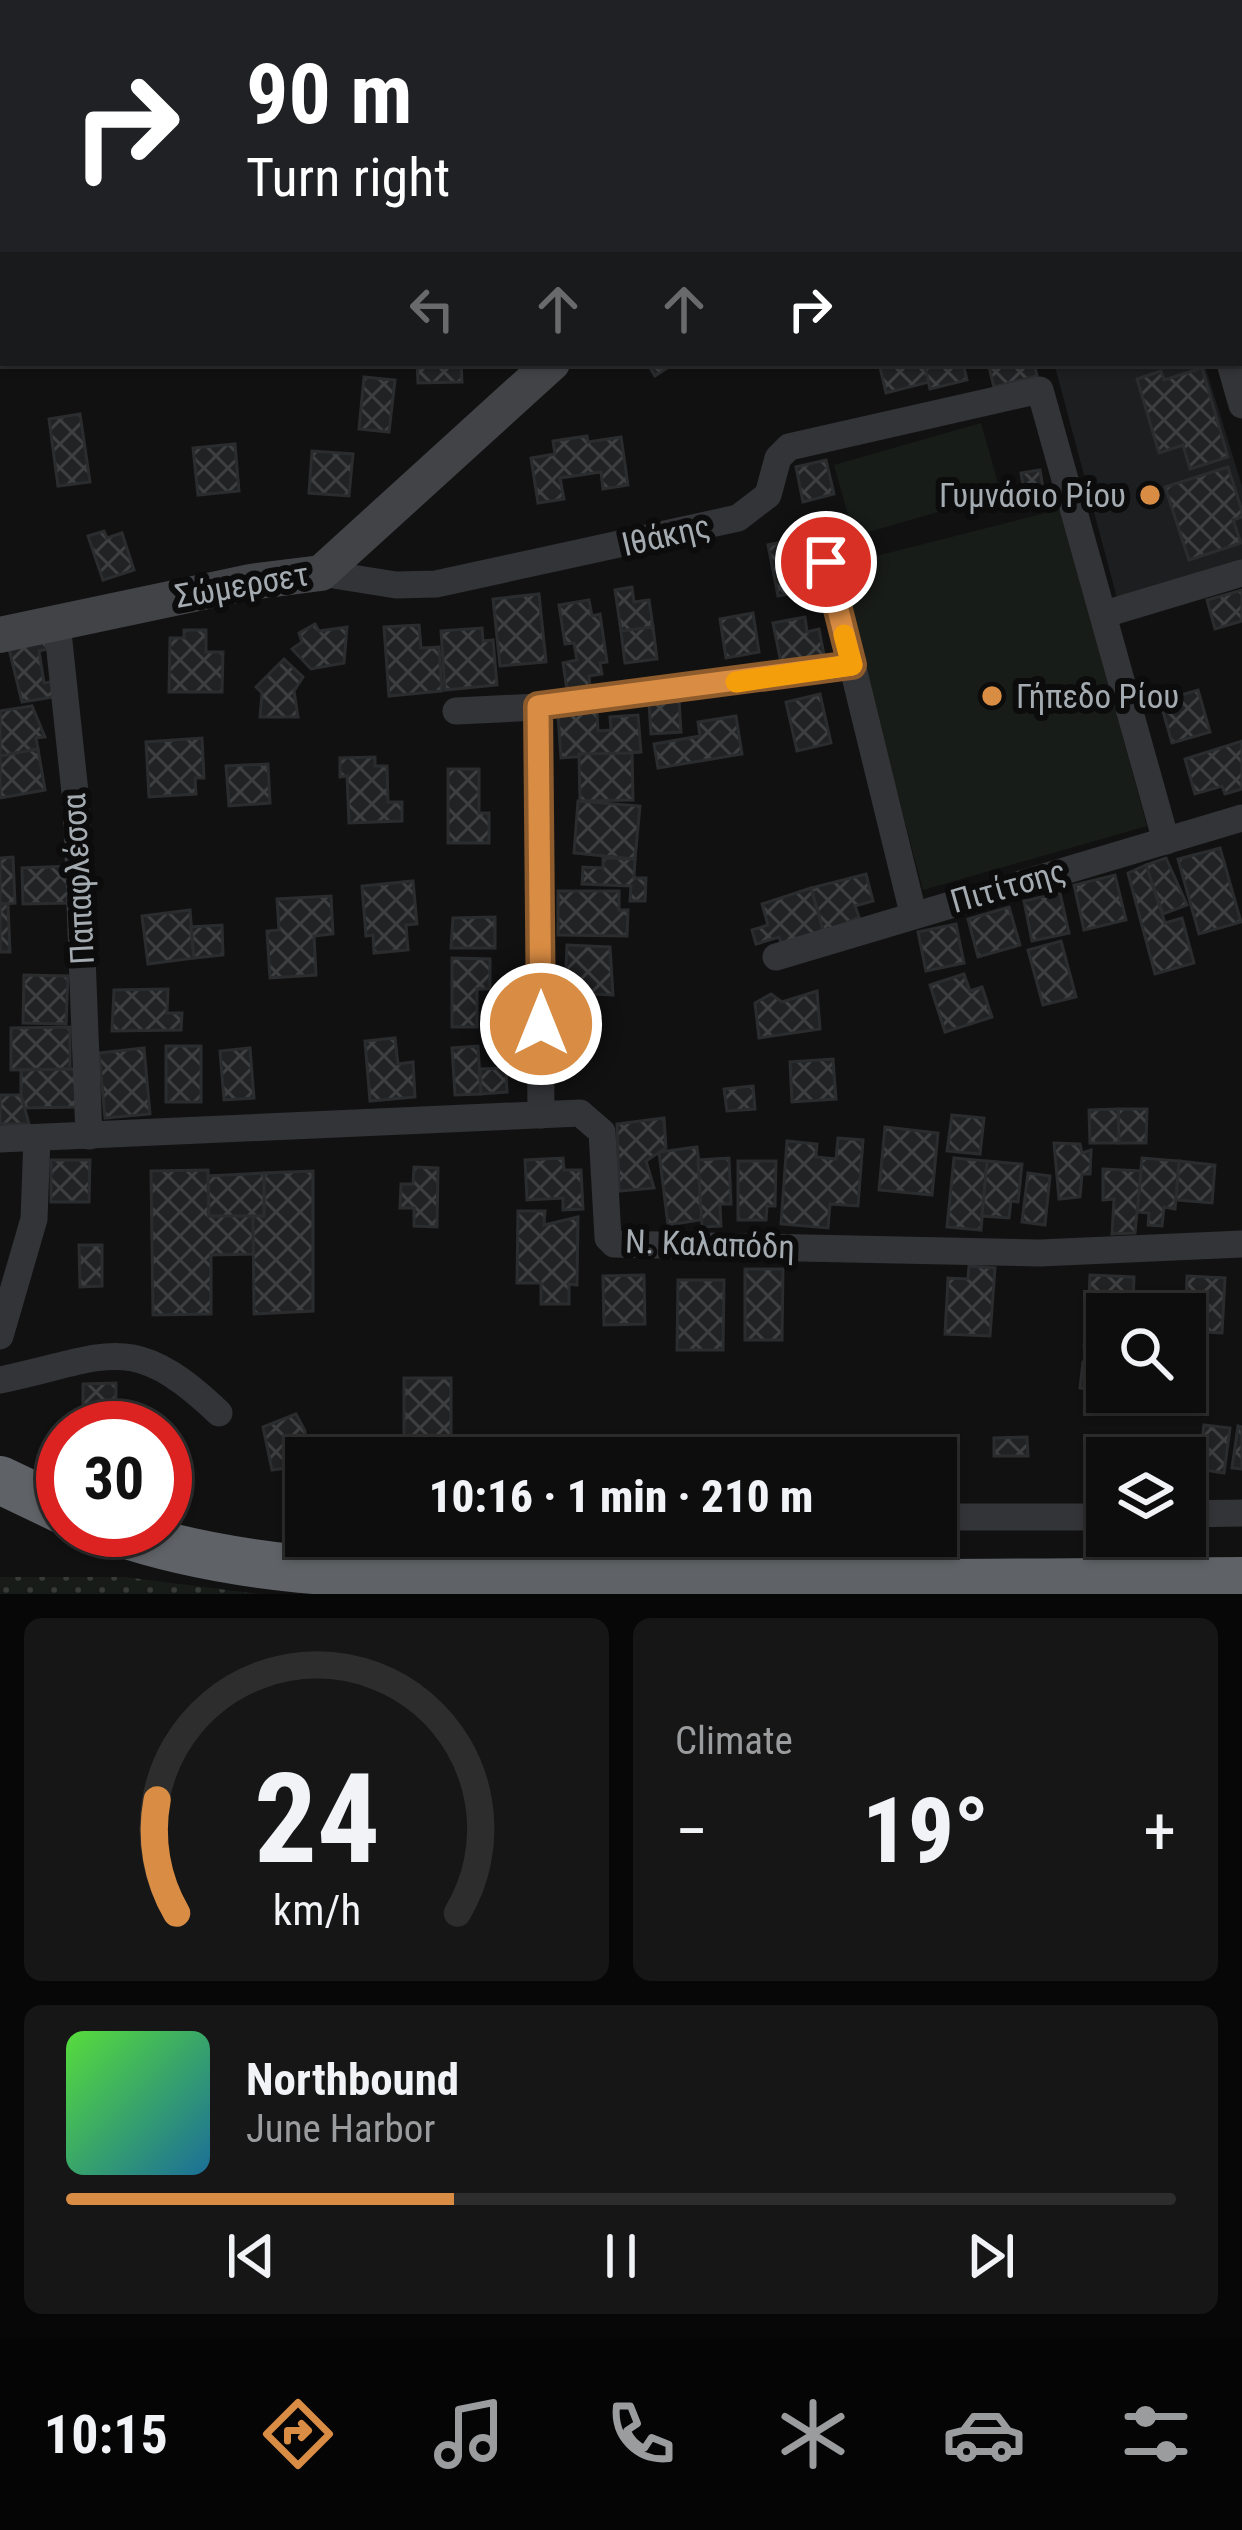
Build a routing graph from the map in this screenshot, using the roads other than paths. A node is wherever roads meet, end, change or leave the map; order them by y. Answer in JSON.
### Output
{"nodes":[{"id":1,"x":549,"y":366,"type":"edge"},
{"id":2,"x":1230,"y":366,"type":"edge"},
{"id":3,"x":1242,"y":405,"type":"edge"},
{"id":4,"x":826,"y":562,"type":"dead end"},
{"id":5,"x":321,"y":573,"type":"junction"},
{"id":6,"x":1242,"y":573,"type":"edge"},
{"id":7,"x":1105,"y":614,"type":"junction"},
{"id":8,"x":57,"y":623,"type":"junction"},
{"id":9,"x":0,"y":635,"type":"edge"},
{"id":10,"x":852,"y":665,"type":"junction"},
{"id":11,"x":538,"y":706,"type":"junction"},
{"id":12,"x":456,"y":710,"type":"dead end"},
{"id":13,"x":1242,"y":818,"type":"edge"},
{"id":14,"x":1166,"y":841,"type":"junction"},
{"id":15,"x":913,"y":913,"type":"junction"},
{"id":16,"x":776,"y":957,"type":"dead end"},
{"id":17,"x":541,"y":1115,"type":"junction"},
{"id":18,"x":89,"y":1136,"type":"junction"},
{"id":19,"x":37,"y":1138,"type":"junction"},
{"id":20,"x":0,"y":1139,"type":"edge"},
{"id":21,"x":1242,"y":1244,"type":"edge"},
{"id":22,"x":0,"y":1336,"type":"edge"},
{"id":23,"x":0,"y":1380,"type":"edge"},
{"id":24,"x":220,"y":1413,"type":"dead end"},
{"id":25,"x":0,"y":1480,"type":"edge"},
{"id":26,"x":36,"y":1497,"type":"edge"},
{"id":27,"x":1242,"y":1513,"type":"edge"},
{"id":28,"x":1206,"y":1514,"type":"edge"},
{"id":29,"x":957,"y":1517,"type":"edge"},
{"id":30,"x":1086,"y":1517,"type":"edge"},
{"id":31,"x":192,"y":1554,"type":"edge"},
{"id":32,"x":1242,"y":1581,"type":"edge"}],
"edges":[{"from":1,"to":5,"type":"street","name":"Σώμερσετ"},
{"from":2,"to":3,"type":"street"},
{"from":4,"to":10,"type":"street"},
{"from":5,"to":7,"type":"street","name":"Ιθάκης"},
{"from":5,"to":8,"type":"street","name":"Σώμερσετ"},
{"from":6,"to":7,"type":"street"},
{"from":7,"to":14,"type":"street"},
{"from":8,"to":9,"type":"street","name":"Σώμερσετ"},
{"from":8,"to":18,"type":"street","name":"Παπαφλέσσα"},
{"from":10,"to":11,"type":"street"},
{"from":10,"to":15,"type":"street"},
{"from":11,"to":12,"type":"street"},
{"from":11,"to":17,"type":"street"},
{"from":13,"to":14,"type":"street","name":"Πιτίτσης"},
{"from":14,"to":15,"type":"street","name":"Πιτίτσης"},
{"from":15,"to":16,"type":"street","name":"Πιτίτσης"},
{"from":17,"to":18,"type":"street","name":"Ν. Καλαπόδη"},
{"from":17,"to":21,"type":"street","name":"Ν. Καλαπόδη"},
{"from":18,"to":19,"type":"street","name":"Ν. Καλαπόδη"},
{"from":19,"to":20,"type":"street","name":"Ν. Καλαπόδη"},
{"from":19,"to":22,"type":"street"},
{"from":23,"to":24,"type":"street"},
{"from":25,"to":26,"type":"highway"},
{"from":27,"to":28,"type":"street"},
{"from":29,"to":30,"type":"street"},
{"from":31,"to":32,"type":"highway"}]}
